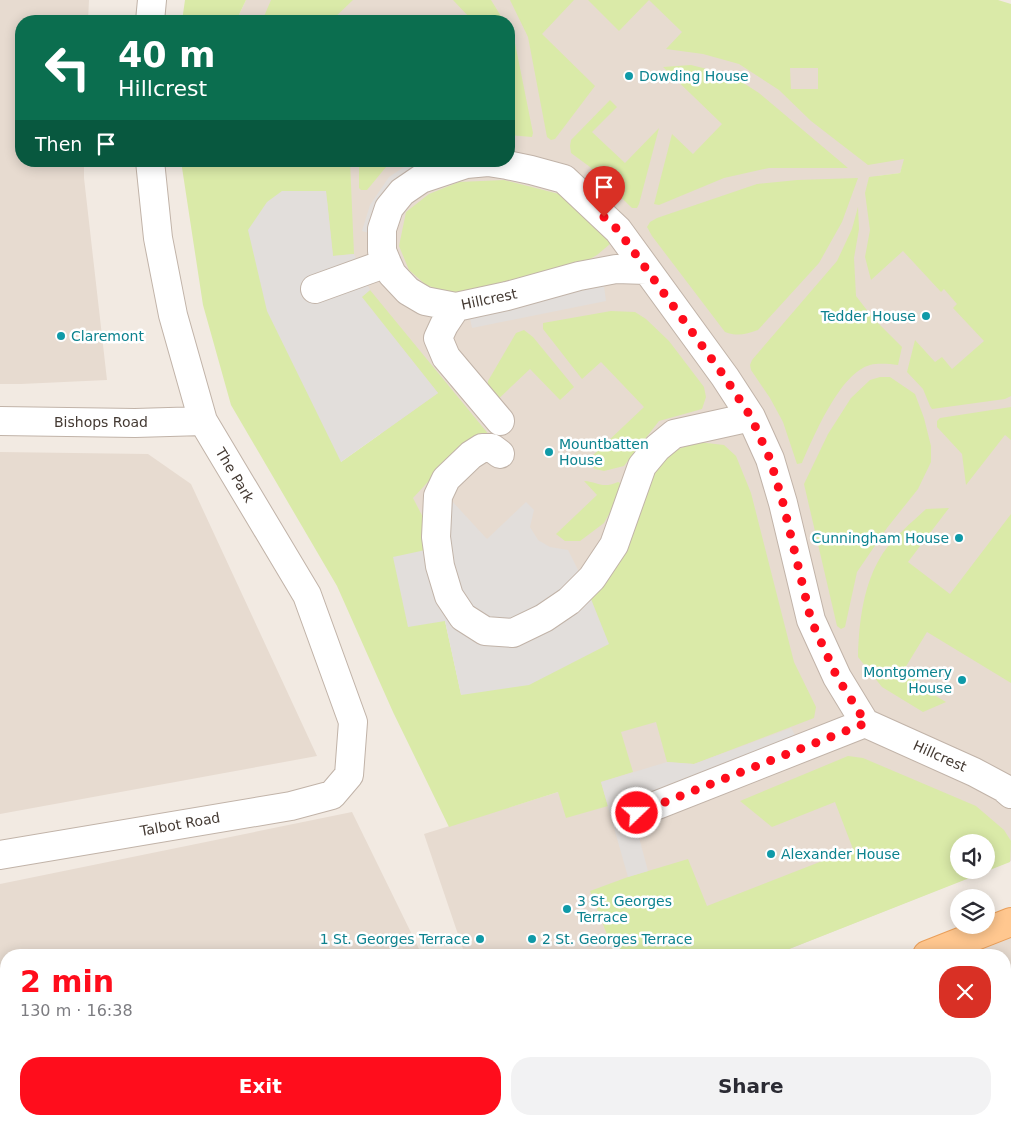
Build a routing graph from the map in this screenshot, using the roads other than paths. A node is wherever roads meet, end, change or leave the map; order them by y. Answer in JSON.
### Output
{"nodes":[{"id":1,"x":152,"y":0,"type":"edge"},
{"id":2,"x":151,"y":15,"type":"edge"},
{"id":3,"x":151,"y":167,"type":"edge"},
{"id":4,"x":456,"y":167,"type":"edge"},
{"id":5,"x":515,"y":167,"type":"edge"},
{"id":6,"x":386,"y":263,"type":"junction"},
{"id":7,"x":647,"y":270,"type":"junction"},
{"id":8,"x":315,"y":289,"type":"dead end"},
{"id":9,"x":456,"y":307,"type":"junction"},
{"id":10,"x":751,"y":417,"type":"junction"},
{"id":11,"x":0,"y":421,"type":"edge"},
{"id":12,"x":203,"y":421,"type":"junction"},
{"id":13,"x":500,"y":421,"type":"dead end"},
{"id":14,"x":500,"y":454,"type":"dead end"},
{"id":15,"x":866,"y":723,"type":"junction"},
{"id":16,"x":349,"y":774,"type":"joint"},
{"id":17,"x":1011,"y":794,"type":"edge"},
{"id":18,"x":637,"y":813,"type":"dead end"},
{"id":19,"x":0,"y":855,"type":"edge"},
{"id":20,"x":1011,"y":922,"type":"edge"},
{"id":21,"x":942,"y":949,"type":"edge"}],
"edges":[{"from":1,"to":2,"type":"street"},
{"from":3,"to":12,"type":"street","name":"The Park"},
{"from":4,"to":6,"type":"street","name":"Hillcrest"},
{"from":5,"to":7,"type":"street","name":"Hillcrest"},
{"from":6,"to":8,"type":"street"},
{"from":6,"to":9,"type":"street","name":"Hillcrest"},
{"from":7,"to":9,"type":"street","name":"Hillcrest"},
{"from":7,"to":10,"type":"street","name":"Hillcrest"},
{"from":9,"to":13,"type":"street"},
{"from":10,"to":14,"type":"street"},
{"from":10,"to":15,"type":"street","name":"Hillcrest"},
{"from":11,"to":12,"type":"street","name":"Bishops Road"},
{"from":12,"to":16,"type":"street","name":"The Park"},
{"from":15,"to":17,"type":"street","name":"Hillcrest"},
{"from":15,"to":18,"type":"street"},
{"from":16,"to":19,"type":"street","name":"Talbot Road"},
{"from":20,"to":21,"type":"main road"}]}
